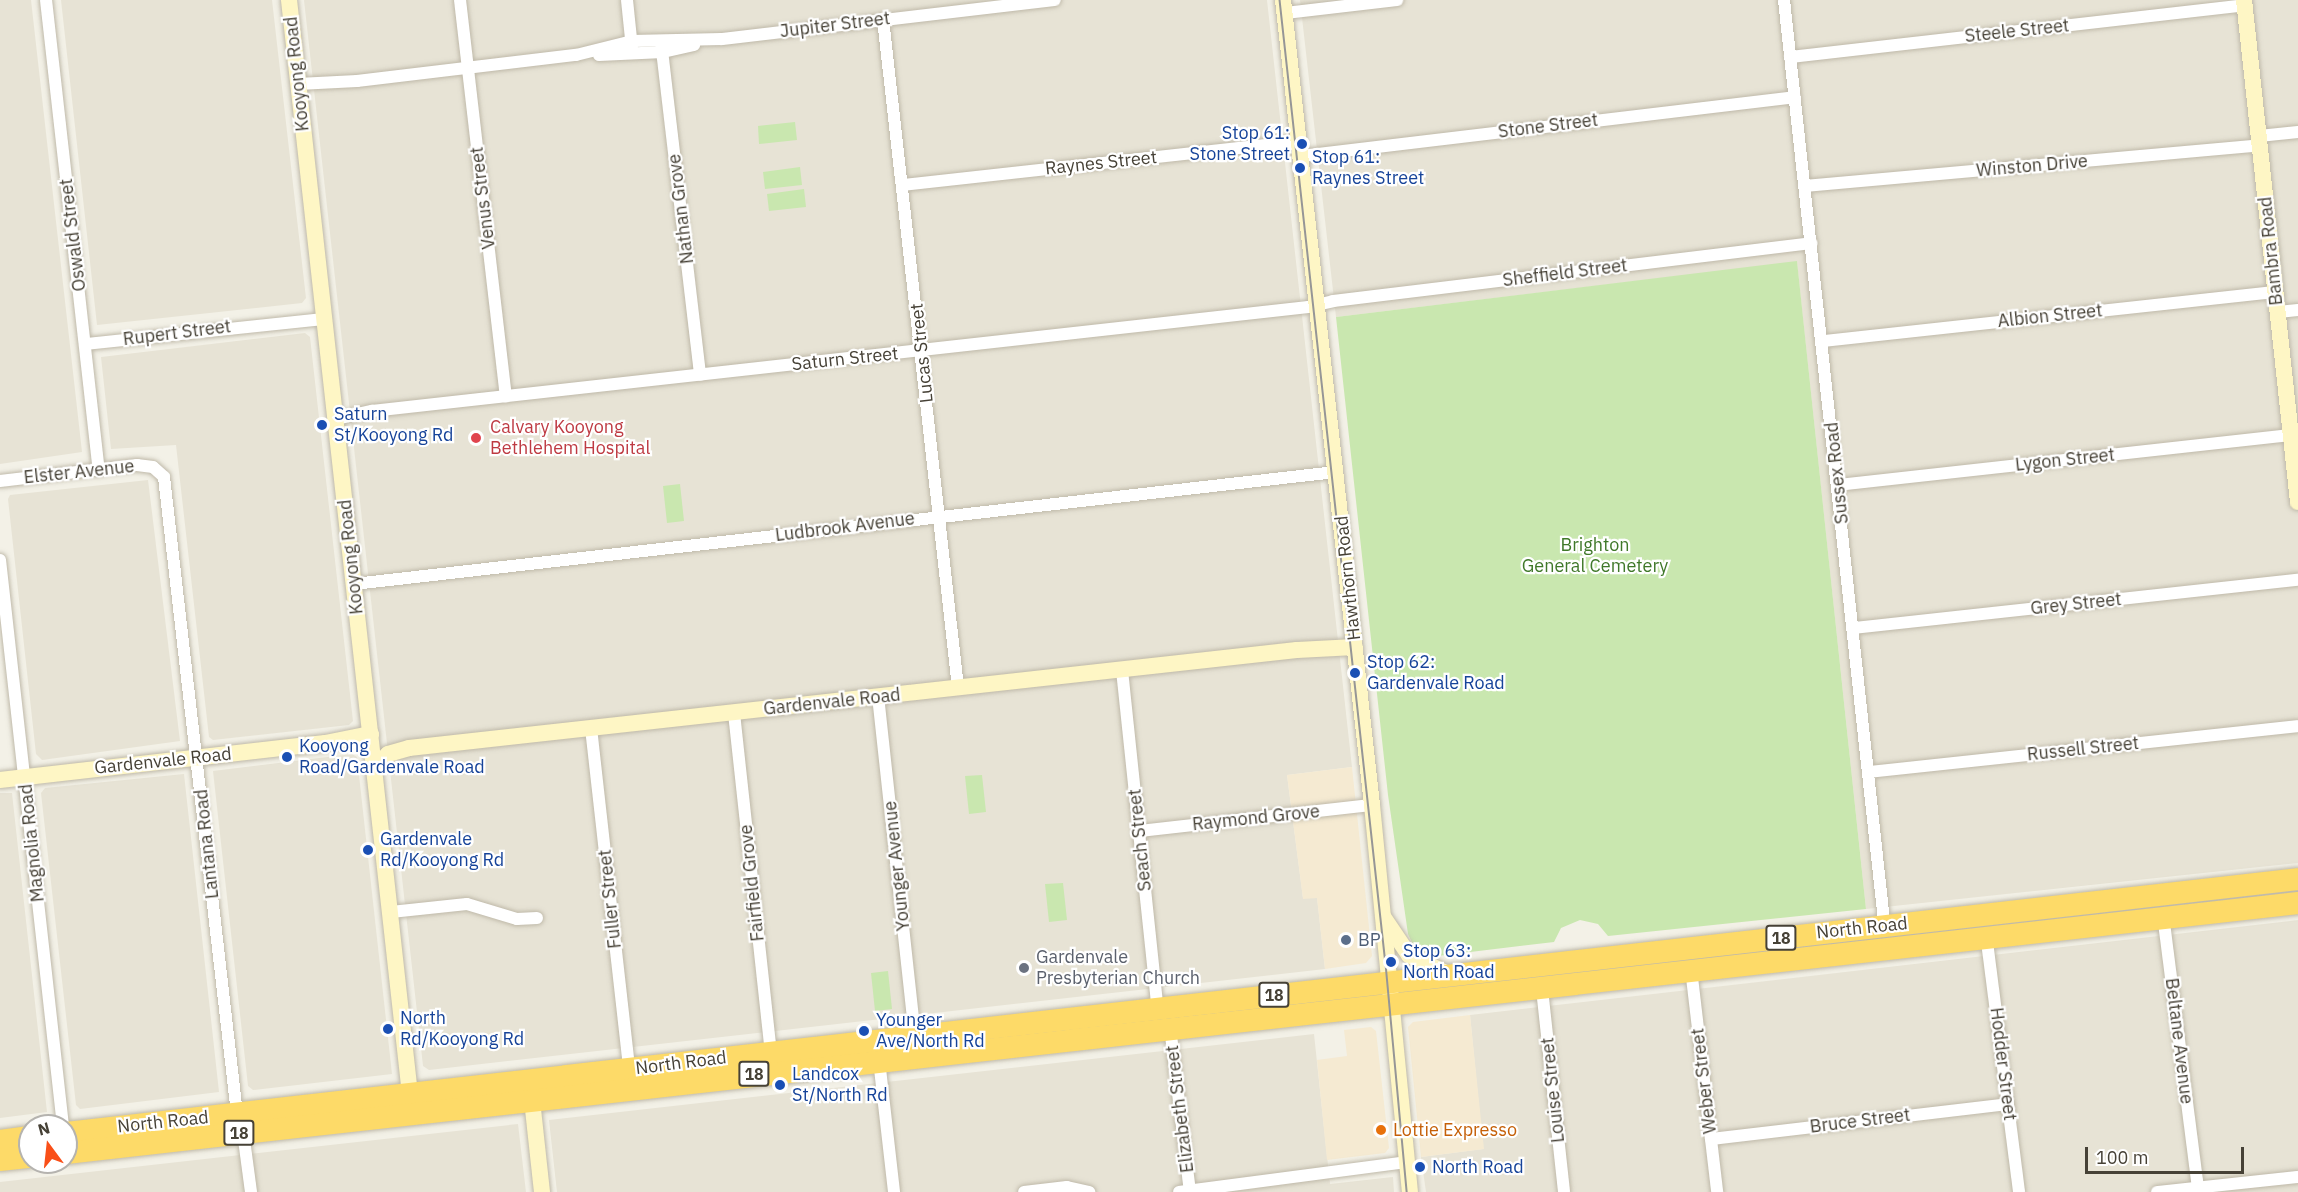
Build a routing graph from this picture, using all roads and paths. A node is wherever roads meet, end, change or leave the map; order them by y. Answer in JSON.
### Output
{"nodes":[{"id":1,"x":45,"y":0,"type":"edge"},
{"id":2,"x":289,"y":0,"type":"edge"},
{"id":3,"x":460,"y":0,"type":"edge"},
{"id":4,"x":627,"y":0,"type":"edge"},
{"id":5,"x":1055,"y":0,"type":"edge"},
{"id":6,"x":1396,"y":0,"type":"edge"},
{"id":7,"x":1784,"y":0,"type":"edge"},
{"id":8,"x":2245,"y":3,"type":"edge"},
{"id":9,"x":1284,"y":6,"type":"edge"},
{"id":10,"x":883,"y":19,"type":"junction"},
{"id":11,"x":632,"y":47,"type":"junction"},
{"id":12,"x":662,"y":47,"type":"junction"},
{"id":13,"x":1790,"y":57,"type":"junction"},
{"id":14,"x":468,"y":67,"type":"junction"},
{"id":15,"x":299,"y":88,"type":"junction"},
{"id":16,"x":1794,"y":97,"type":"junction"},
{"id":17,"x":2298,"y":132,"type":"edge"},
{"id":18,"x":2259,"y":140,"type":"junction"},
{"id":19,"x":1300,"y":148,"type":"junction"},
{"id":20,"x":903,"y":185,"type":"junction"},
{"id":21,"x":1805,"y":186,"type":"junction"},
{"id":22,"x":1812,"y":243,"type":"junction"},
{"id":23,"x":2276,"y":292,"type":"junction"},
{"id":24,"x":1318,"y":304,"type":"junction"},
{"id":25,"x":2298,"y":310,"type":"edge"},
{"id":26,"x":2278,"y":312,"type":"junction"},
{"id":27,"x":324,"y":315,"type":"junction"},
{"id":28,"x":1824,"y":341,"type":"junction"},
{"id":29,"x":86,"y":344,"type":"junction"},
{"id":30,"x":922,"y":351,"type":"junction"},
{"id":31,"x":700,"y":375,"type":"junction"},
{"id":32,"x":506,"y":396,"type":"junction"},
{"id":33,"x":336,"y":415,"type":"junction"},
{"id":34,"x":2291,"y":435,"type":"junction"},
{"id":35,"x":99,"y":470,"type":"junction"},
{"id":36,"x":158,"y":470,"type":"joint"},
{"id":37,"x":1336,"y":472,"type":"junction"},
{"id":38,"x":0,"y":481,"type":"edge"},
{"id":39,"x":1838,"y":485,"type":"junction"},
{"id":40,"x":2298,"y":497,"type":"edge"},
{"id":41,"x":2298,"y":502,"type":"edge"},
{"id":42,"x":940,"y":516,"type":"junction"},
{"id":43,"x":0,"y":560,"type":"edge"},
{"id":44,"x":2298,"y":580,"type":"edge"},
{"id":45,"x":354,"y":584,"type":"junction"},
{"id":46,"x":1854,"y":628,"type":"junction"},
{"id":47,"x":1354,"y":642,"type":"junction"},
{"id":48,"x":1122,"y":670,"type":"junction"},
{"id":49,"x":958,"y":688,"type":"junction"},
{"id":50,"x":878,"y":696,"type":"junction"},
{"id":51,"x":734,"y":713,"type":"junction"},
{"id":52,"x":2298,"y":726,"type":"edge"},
{"id":53,"x":591,"y":728,"type":"junction"},
{"id":54,"x":371,"y":738,"type":"junction"},
{"id":55,"x":197,"y":758,"type":"junction"},
{"id":56,"x":375,"y":768,"type":"junction"},
{"id":57,"x":1869,"y":772,"type":"junction"},
{"id":58,"x":24,"y":777,"type":"junction"},
{"id":59,"x":0,"y":780,"type":"edge"},
{"id":60,"x":1372,"y":805,"type":"junction"},
{"id":61,"x":1139,"y":831,"type":"junction"},
{"id":62,"x":2298,"y":879,"type":"edge"},
{"id":63,"x":2243,"y":885,"type":"junction"},
{"id":64,"x":2161,"y":895,"type":"junction"},
{"id":65,"x":2298,"y":903,"type":"edge"},
{"id":66,"x":2245,"y":908,"type":"junction"},
{"id":67,"x":391,"y":912,"type":"junction"},
{"id":68,"x":1384,"y":917,"type":"junction"},
{"id":69,"x":537,"y":918,"type":"dead end"},
{"id":70,"x":2164,"y":918,"type":"junction"},
{"id":71,"x":1984,"y":926,"type":"junction"},
{"id":72,"x":1886,"y":936,"type":"junction"},
{"id":73,"x":1691,"y":969,"type":"junction"},
{"id":74,"x":1450,"y":975,"type":"junction"},
{"id":75,"x":1390,"y":981,"type":"junction"},
{"id":76,"x":1321,"y":989,"type":"junction"},
{"id":77,"x":1542,"y":989,"type":"junction"},
{"id":78,"x":1391,"y":1006,"type":"junction"},
{"id":79,"x":1324,"y":1013,"type":"junction"},
{"id":80,"x":1164,"y":1019,"type":"junction"},
{"id":81,"x":915,"y":1037,"type":"junction"},
{"id":82,"x":771,"y":1053,"type":"junction"},
{"id":83,"x":879,"y":1060,"type":"junction"},
{"id":84,"x":629,"y":1069,"type":"junction"},
{"id":85,"x":702,"y":1071,"type":"junction"},
{"id":86,"x":532,"y":1100,"type":"junction"},
{"id":87,"x":411,"y":1104,"type":"junction"},
{"id":88,"x":2008,"y":1104,"type":"junction"},
{"id":89,"x":62,"y":1114,"type":"edge"},
{"id":90,"x":240,"y":1123,"type":"junction"},
{"id":91,"x":78,"y":1132,"type":"edge"},
{"id":92,"x":18,"y":1139,"type":"edge"},
{"id":93,"x":1711,"y":1139,"type":"junction"},
{"id":94,"x":0,"y":1141,"type":"edge"},
{"id":95,"x":78,"y":1151,"type":"edge"},
{"id":96,"x":18,"y":1158,"type":"edge"},
{"id":97,"x":0,"y":1160,"type":"edge"},
{"id":98,"x":1406,"y":1162,"type":"junction"},
{"id":99,"x":2298,"y":1177,"type":"edge"},
{"id":100,"x":2198,"y":1187,"type":"junction"},
{"id":101,"x":1186,"y":1191,"type":"edge"},
{"id":102,"x":251,"y":1192,"type":"edge"},
{"id":103,"x":542,"y":1192,"type":"edge"},
{"id":104,"x":894,"y":1192,"type":"edge"},
{"id":105,"x":1024,"y":1192,"type":"edge"},
{"id":106,"x":1089,"y":1192,"type":"edge"},
{"id":107,"x":1410,"y":1192,"type":"edge"},
{"id":108,"x":1564,"y":1192,"type":"edge"},
{"id":109,"x":1717,"y":1192,"type":"edge"},
{"id":110,"x":2019,"y":1192,"type":"edge"},
{"id":111,"x":2157,"y":1192,"type":"edge"}],
"edges":[{"from":1,"to":29,"type":"street","name":"Oswald Street"},
{"from":2,"to":15,"type":"street","name":"Kooyong Road"},
{"from":3,"to":14,"type":"street","name":"Venus Street"},
{"from":4,"to":11,"type":"street"},
{"from":5,"to":10,"type":"street","name":"Jupiter Street"},
{"from":6,"to":9,"type":"street"},
{"from":7,"to":13,"type":"street","name":"Sussex Road"},
{"from":8,"to":13,"type":"street","name":"Steele Street"},
{"from":8,"to":18,"type":"street","name":"Bambra Road"},
{"from":9,"to":19,"type":"street","name":"Hawthorn Road"},
{"from":10,"to":12,"type":"street","name":"Jupiter Street"},
{"from":10,"to":20,"type":"street","name":"Lucas Street"},
{"from":11,"to":12,"type":"street","name":"Jupiter Street"},
{"from":11,"to":14,"type":"street","name":"Jupiter Street"},
{"from":12,"to":31,"type":"street","name":"Nathan Grove"},
{"from":13,"to":16,"type":"street","name":"Sussex Road"},
{"from":14,"to":15,"type":"street","name":"Jupiter Street"},
{"from":14,"to":32,"type":"street","name":"Venus Street"},
{"from":15,"to":27,"type":"street","name":"Kooyong Road"},
{"from":16,"to":19,"type":"street","name":"Stone Street"},
{"from":16,"to":21,"type":"street","name":"Sussex Road"},
{"from":17,"to":18,"type":"street","name":"Winston Drive"},
{"from":18,"to":21,"type":"street","name":"Winston Drive"},
{"from":18,"to":23,"type":"street","name":"Bambra Road"},
{"from":19,"to":20,"type":"street","name":"Raynes Street"},
{"from":19,"to":24,"type":"street","name":"Hawthorn Road"},
{"from":20,"to":30,"type":"street","name":"Lucas Street"},
{"from":21,"to":22,"type":"street","name":"Sussex Road"},
{"from":22,"to":24,"type":"street","name":"Sheffield Street"},
{"from":22,"to":28,"type":"street","name":"Sussex Road"},
{"from":23,"to":26,"type":"street","name":"Bambra Road"},
{"from":23,"to":28,"type":"street","name":"Albion Street"},
{"from":24,"to":30,"type":"street","name":"Saturn Street"},
{"from":24,"to":37,"type":"street","name":"Hawthorn Road"},
{"from":25,"to":26,"type":"street"},
{"from":26,"to":34,"type":"street","name":"Bambra Road"},
{"from":27,"to":29,"type":"street","name":"Rupert Street"},
{"from":27,"to":33,"type":"street","name":"Kooyong Road"},
{"from":28,"to":39,"type":"street","name":"Sussex Road"},
{"from":29,"to":35,"type":"street","name":"Oswald Street"},
{"from":30,"to":31,"type":"street","name":"Saturn Street"},
{"from":30,"to":42,"type":"street","name":"Lucas Street"},
{"from":31,"to":32,"type":"street","name":"Saturn Street"},
{"from":32,"to":33,"type":"street","name":"Saturn Street"},
{"from":33,"to":45,"type":"street","name":"Kooyong Road"},
{"from":34,"to":39,"type":"street","name":"Lygon Street"},
{"from":34,"to":40,"type":"street","name":"Bambra Road"},
{"from":35,"to":36,"type":"street","name":"Elster Avenue"},
{"from":35,"to":38,"type":"street","name":"Elster Avenue"},
{"from":36,"to":55,"type":"street","name":"Lantana Road"},
{"from":37,"to":42,"type":"street","name":"Ludbrook Avenue"},
{"from":37,"to":47,"type":"street","name":"Hawthorn Road"},
{"from":39,"to":46,"type":"street","name":"Sussex Road"},
{"from":40,"to":41,"type":"street","name":"Bambra Road"},
{"from":42,"to":45,"type":"street","name":"Ludbrook Avenue"},
{"from":42,"to":49,"type":"street","name":"Lucas Street"},
{"from":43,"to":58,"type":"street","name":"Magnolia Road"},
{"from":44,"to":46,"type":"street","name":"Grey Street"},
{"from":45,"to":54,"type":"street","name":"Kooyong Road"},
{"from":46,"to":57,"type":"street","name":"Sussex Road"},
{"from":47,"to":48,"type":"street","name":"Gardenvale Road"},
{"from":47,"to":60,"type":"street","name":"Hawthorn Road"},
{"from":48,"to":49,"type":"street","name":"Gardenvale Road"},
{"from":48,"to":61,"type":"street","name":"Seach Street"},
{"from":49,"to":50,"type":"street","name":"Gardenvale Road"},
{"from":50,"to":51,"type":"street","name":"Gardenvale Road"},
{"from":50,"to":81,"type":"street","name":"Younger Avenue"},
{"from":51,"to":53,"type":"street","name":"Gardenvale Road"},
{"from":51,"to":82,"type":"street","name":"Fairfield Grove"},
{"from":52,"to":57,"type":"street","name":"Russell Street"},
{"from":53,"to":56,"type":"street","name":"Gardenvale Road"},
{"from":53,"to":84,"type":"street","name":"Fuller Street"},
{"from":54,"to":55,"type":"street","name":"Gardenvale Road"},
{"from":54,"to":56,"type":"street","name":"Kooyong Road"},
{"from":55,"to":58,"type":"street","name":"Gardenvale Road"},
{"from":55,"to":90,"type":"street","name":"Lantana Road"},
{"from":56,"to":67,"type":"street","name":"Kooyong Road"},
{"from":57,"to":72,"type":"street","name":"Sussex Road"},
{"from":58,"to":59,"type":"street","name":"Gardenvale Road"},
{"from":58,"to":89,"type":"street","name":"Magnolia Road"},
{"from":60,"to":61,"type":"street","name":"Raymond Grove"},
{"from":60,"to":68,"type":"street","name":"Hawthorn Road"},
{"from":61,"to":80,"type":"street","name":"Seach Street"},
{"from":62,"to":63,"type":"highway","name":"North Road","number":"18"},
{"from":63,"to":64,"type":"highway","name":"North Road","number":"18"},
{"from":63,"to":66,"type":"highway"},
{"from":64,"to":70,"type":"street","name":"Beltane Avenue"},
{"from":64,"to":71,"type":"highway","name":"North Road","number":"18"},
{"from":65,"to":66,"type":"highway","name":"North Road","number":"18"},
{"from":66,"to":70,"type":"highway","name":"North Road","number":"18"},
{"from":67,"to":69,"type":"street"},
{"from":67,"to":87,"type":"street","name":"Kooyong Road"},
{"from":68,"to":74,"type":"street"},
{"from":68,"to":75,"type":"street","name":"Hawthorn Road"},
{"from":70,"to":71,"type":"highway","name":"North Road","number":"18"},
{"from":70,"to":100,"type":"street","name":"Beltane Avenue"},
{"from":71,"to":72,"type":"highway","name":"North Road","number":"18"},
{"from":71,"to":88,"type":"street","name":"Hodder Street"},
{"from":72,"to":73,"type":"highway","name":"North Road","number":"18"},
{"from":72,"to":74,"type":"highway","name":"North Road","number":"18"},
{"from":73,"to":77,"type":"highway","name":"North Road","number":"18"},
{"from":73,"to":93,"type":"street","name":"Weber Street"},
{"from":74,"to":75,"type":"highway","name":"North Road","number":"18"},
{"from":75,"to":76,"type":"highway","name":"North Road","number":"18"},
{"from":75,"to":78,"type":"street","name":"Hawthorn Road"},
{"from":76,"to":79,"type":"highway"},
{"from":76,"to":80,"type":"highway","name":"North Road","number":"18"},
{"from":77,"to":78,"type":"highway","name":"North Road","number":"18"},
{"from":77,"to":108,"type":"street","name":"Louise Street"},
{"from":78,"to":79,"type":"highway","name":"North Road","number":"18"},
{"from":78,"to":98,"type":"street","name":"Hawthorn Road"},
{"from":79,"to":80,"type":"highway","name":"North Road","number":"18"},
{"from":80,"to":81,"type":"highway","name":"North Road","number":"18"},
{"from":80,"to":83,"type":"highway","name":"North Road","number":"18"},
{"from":80,"to":101,"type":"street","name":"Elizabeth Street"},
{"from":81,"to":82,"type":"highway","name":"North Road","number":"18"},
{"from":82,"to":85,"type":"highway","name":"North Road","number":"18"},
{"from":83,"to":85,"type":"highway","name":"North Road","number":"18"},
{"from":83,"to":104,"type":"street"},
{"from":84,"to":85,"type":"highway","name":"North Road","number":"18"},
{"from":84,"to":87,"type":"highway","name":"North Road","number":"18"},
{"from":85,"to":86,"type":"highway","name":"North Road","number":"18"},
{"from":86,"to":87,"type":"highway","name":"North Road","number":"18"},
{"from":86,"to":103,"type":"street"},
{"from":87,"to":90,"type":"highway","name":"North Road","number":"18"},
{"from":88,"to":93,"type":"street","name":"Bruce Street"},
{"from":88,"to":110,"type":"street","name":"Hodder Street"},
{"from":90,"to":91,"type":"highway","name":"North Road","number":"18"},
{"from":90,"to":95,"type":"highway","name":"North Road","number":"18"},
{"from":90,"to":102,"type":"street","name":"Lantana Road"},
{"from":92,"to":94,"type":"highway"},
{"from":93,"to":109,"type":"street","name":"Weber Street"},
{"from":96,"to":97,"type":"highway"},
{"from":98,"to":101,"type":"street"},
{"from":98,"to":107,"type":"street","name":"Hawthorn Road"},
{"from":99,"to":100,"type":"street"},
{"from":100,"to":111,"type":"street"},
{"from":105,"to":106,"type":"street"}]}
